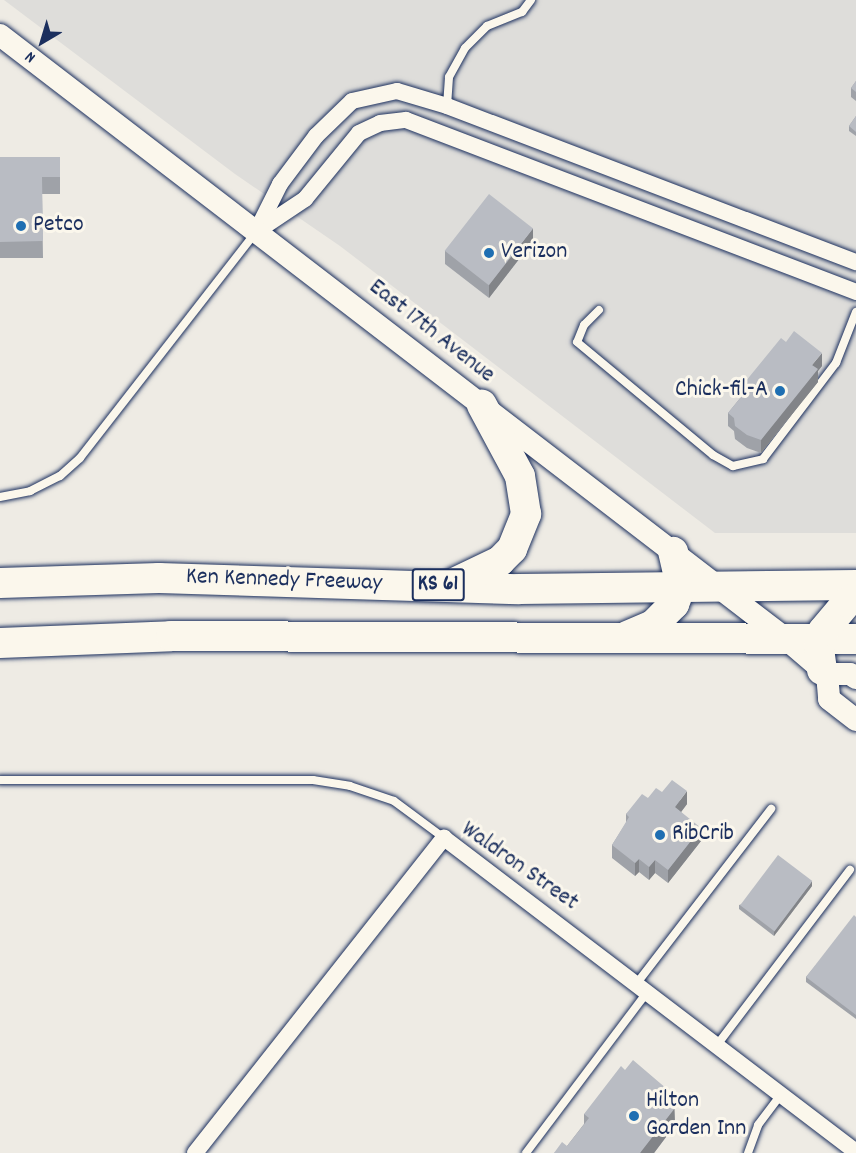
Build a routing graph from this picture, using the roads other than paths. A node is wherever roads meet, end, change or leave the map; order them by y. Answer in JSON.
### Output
{"nodes":[{"id":1,"x":531,"y":0,"type":"edge"},
{"id":2,"x":0,"y":35,"type":"edge"},
{"id":3,"x":447,"y":106,"type":"junction"},
{"id":4,"x":256,"y":232,"type":"junction"},
{"id":5,"x":856,"y":262,"type":"edge"},
{"id":6,"x":856,"y":292,"type":"edge"},
{"id":7,"x":599,"y":310,"type":"dead end"},
{"id":8,"x":856,"y":312,"type":"edge"},
{"id":9,"x":482,"y":405,"type":"junction"},
{"id":10,"x":0,"y":497,"type":"edge"},
{"id":11,"x":673,"y":552,"type":"junction"},
{"id":12,"x":0,"y":583,"type":"edge"},
{"id":13,"x":856,"y":585,"type":"edge"},
{"id":14,"x":450,"y":586,"type":"junction"},
{"id":15,"x":681,"y":586,"type":"junction"},
{"id":16,"x":717,"y":586,"type":"junction"},
{"id":17,"x":856,"y":597,"type":"edge"},
{"id":18,"x":820,"y":638,"type":"junction"},
{"id":19,"x":618,"y":639,"type":"junction"},
{"id":20,"x":786,"y":639,"type":"junction"},
{"id":21,"x":856,"y":639,"type":"edge"},
{"id":22,"x":0,"y":643,"type":"edge"},
{"id":23,"x":824,"y":672,"type":"junction"},
{"id":24,"x":856,"y":678,"type":"edge"},
{"id":25,"x":856,"y":720,"type":"edge"},
{"id":26,"x":0,"y":780,"type":"edge"},
{"id":27,"x":771,"y":809,"type":"dead end"},
{"id":28,"x":444,"y":838,"type":"junction"},
{"id":29,"x":850,"y":870,"type":"dead end"},
{"id":30,"x":642,"y":987,"type":"junction"},
{"id":31,"x":717,"y":1045,"type":"junction"},
{"id":32,"x":781,"y":1094,"type":"junction"},
{"id":33,"x":751,"y":1149,"type":"edge"},
{"id":34,"x":856,"y":1152,"type":"edge"},
{"id":35,"x":195,"y":1153,"type":"edge"},
{"id":36,"x":526,"y":1153,"type":"edge"},
{"id":37,"x":763,"y":1153,"type":"edge"}],
"edges":[{"from":1,"to":3,"type":"lane"},
{"from":2,"to":4,"type":"street","name":"East 17th Avenue"},
{"from":3,"to":4,"type":"street"},
{"from":3,"to":5,"type":"street"},
{"from":4,"to":6,"type":"street"},
{"from":4,"to":9,"type":"street","name":"East 17th Avenue"},
{"from":4,"to":10,"type":"lane"},
{"from":7,"to":8,"type":"lane"},
{"from":9,"to":11,"type":"street","name":"East 17th Avenue"},
{"from":9,"to":14,"type":"highway"},
{"from":11,"to":15,"type":"highway"},
{"from":11,"to":16,"type":"street","name":"East 17th Avenue"},
{"from":12,"to":14,"type":"highway","name":"Ken Kennedy Freeway","number":"KS 61"},
{"from":13,"to":16,"type":"highway","name":"Ken Kennedy Freeway","number":"KS 61"},
{"from":14,"to":15,"type":"highway","name":"Ken Kennedy Freeway","number":"KS 61"},
{"from":15,"to":16,"type":"highway","name":"Ken Kennedy Freeway","number":"KS 61"},
{"from":15,"to":19,"type":"highway"},
{"from":16,"to":20,"type":"street","name":"East 17th Avenue"},
{"from":17,"to":18,"type":"highway"},
{"from":18,"to":20,"type":"highway","number":"KS 61"},
{"from":18,"to":21,"type":"highway","number":"KS 61"},
{"from":18,"to":23,"type":"highway"},
{"from":19,"to":20,"type":"highway","number":"KS 61"},
{"from":19,"to":22,"type":"highway","number":"KS 61"},
{"from":20,"to":23,"type":"street","name":"East 17th Avenue"},
{"from":23,"to":24,"type":"street"},
{"from":23,"to":25,"type":"street"},
{"from":26,"to":28,"type":"lane"},
{"from":27,"to":30,"type":"lane"},
{"from":28,"to":30,"type":"street","name":"Waldron Street"},
{"from":28,"to":35,"type":"street","name":"Waldron Street"},
{"from":29,"to":31,"type":"lane"},
{"from":30,"to":31,"type":"street","name":"Waldron Street"},
{"from":30,"to":36,"type":"lane"},
{"from":31,"to":32,"type":"street","name":"Waldron Street"},
{"from":32,"to":33,"type":"lane"},
{"from":32,"to":34,"type":"street","name":"Waldron Street"},
{"from":33,"to":37,"type":"lane"}]}
